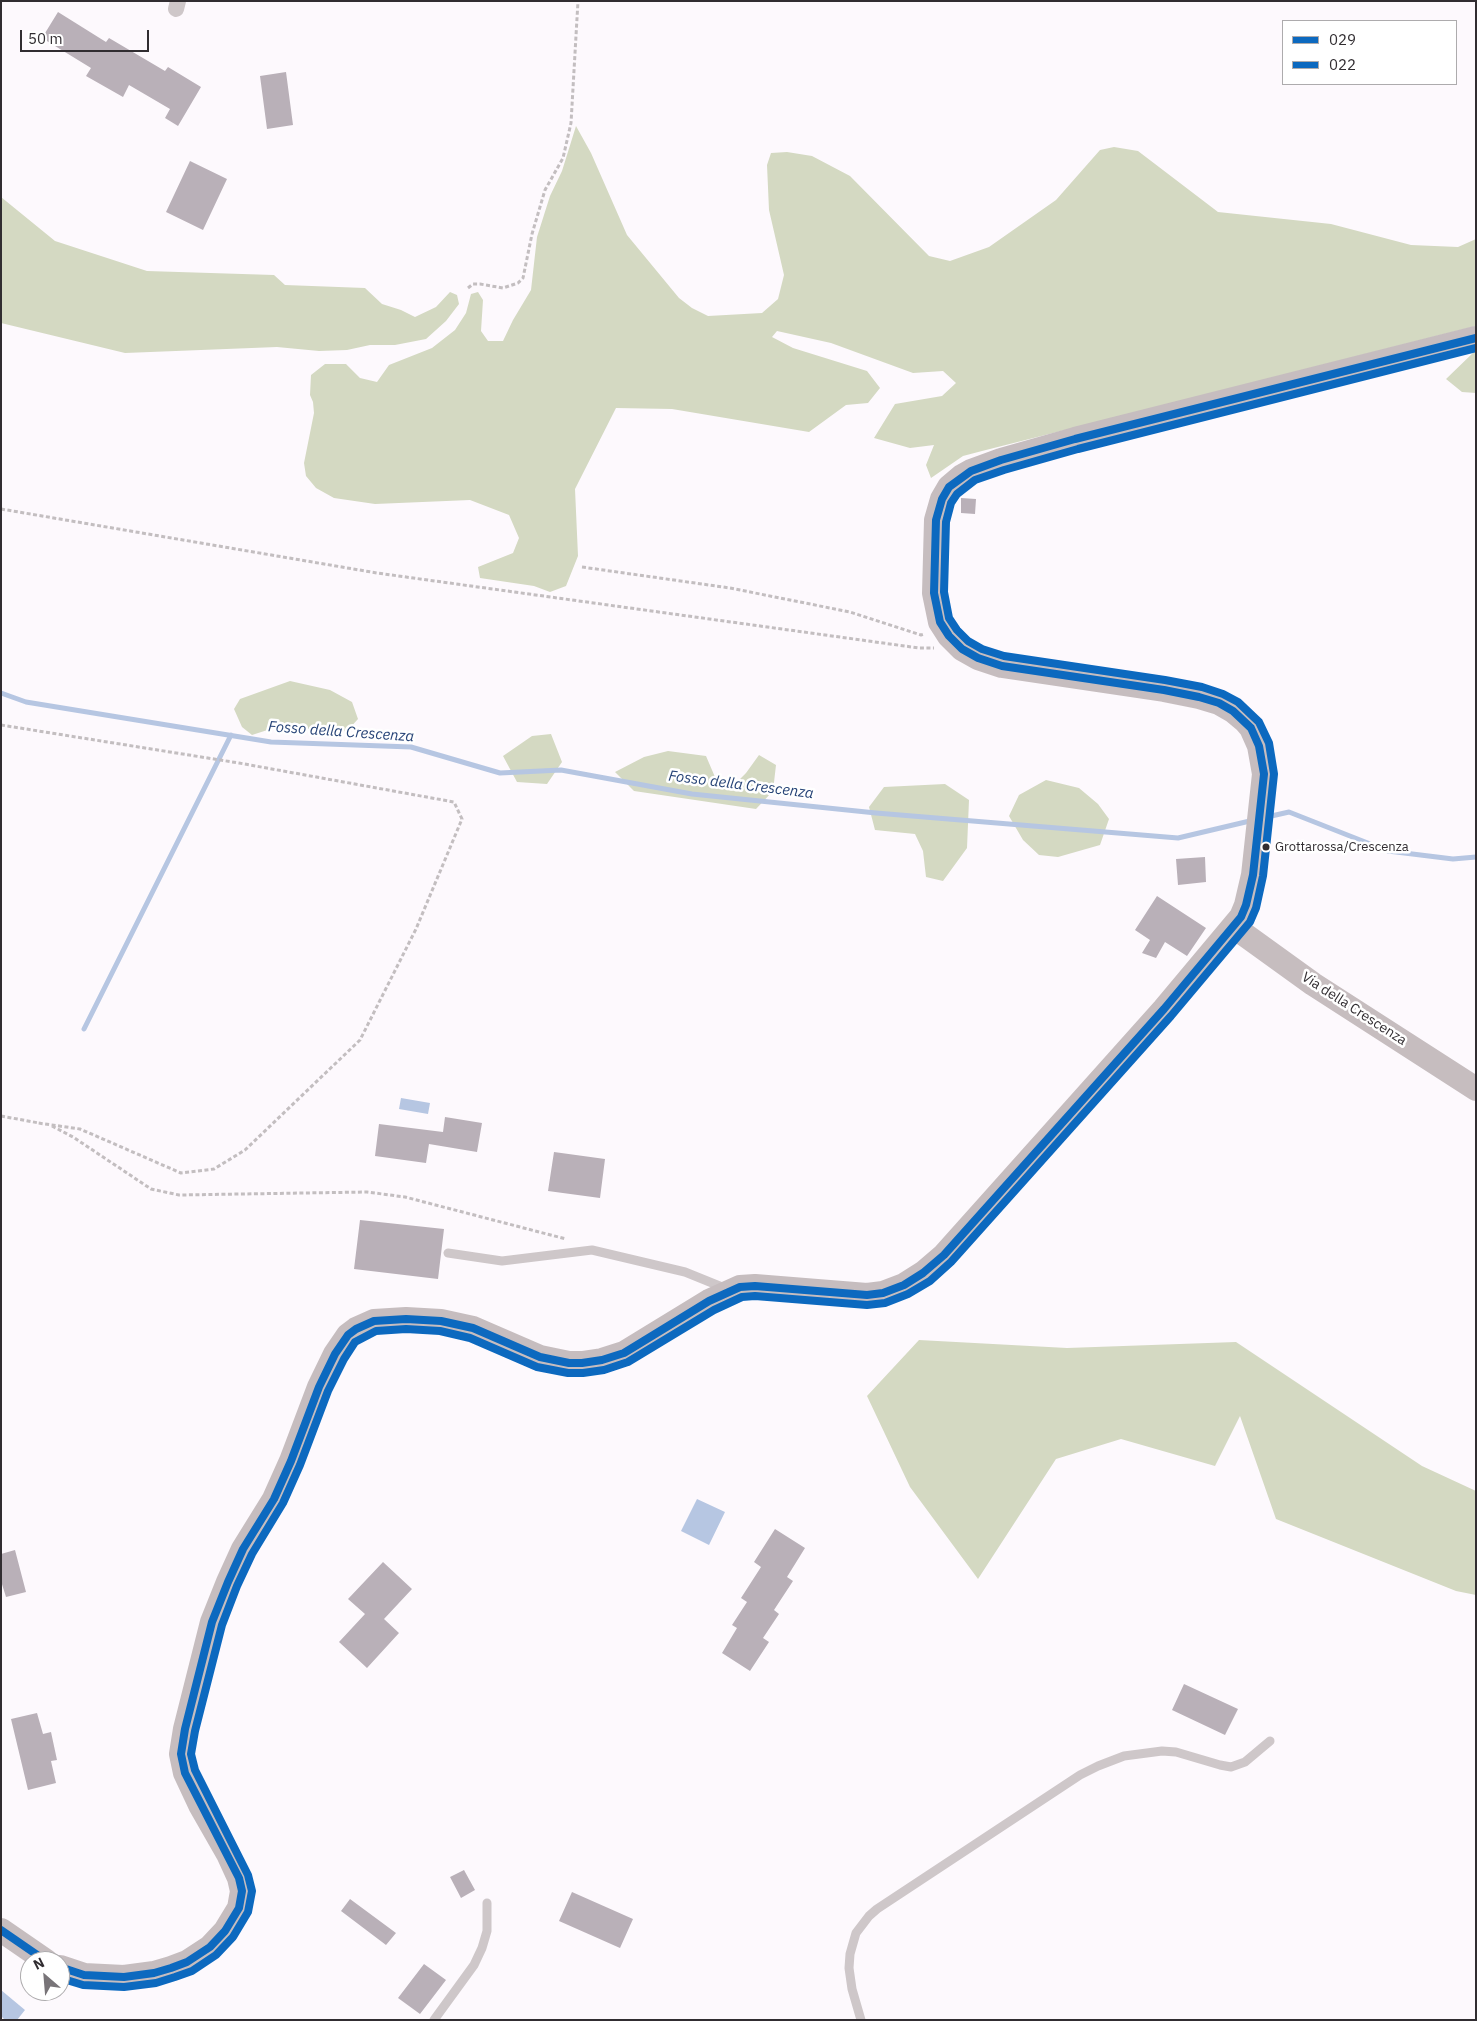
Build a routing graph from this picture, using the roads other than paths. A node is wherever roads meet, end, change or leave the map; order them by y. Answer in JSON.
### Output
{"nodes":[{"id":1,"x":1476,"y":338,"type":"edge"},
{"id":2,"x":1234,"y":927,"type":"junction"},
{"id":3,"x":1476,"y":1088,"type":"edge"},
{"id":4,"x":448,"y":1253,"type":"dead end"},
{"id":5,"x":730,"y":1290,"type":"junction"},
{"id":6,"x":1270,"y":1741,"type":"dead end"},
{"id":7,"x":487,"y":1903,"type":"dead end"},
{"id":8,"x":1,"y":1930,"type":"edge"},
{"id":9,"x":31,"y":1951,"type":"edge"},
{"id":10,"x":70,"y":1971,"type":"edge"},
{"id":11,"x":434,"y":2020,"type":"edge"},
{"id":12,"x":861,"y":2020,"type":"edge"}],
"edges":[{"from":1,"to":2,"type":"street"},
{"from":2,"to":3,"type":"street","name":"Via della Crescenza"},
{"from":2,"to":5,"type":"street"},
{"from":4,"to":5,"type":"lane"},
{"from":5,"to":10,"type":"street"},
{"from":6,"to":12,"type":"lane"},
{"from":7,"to":11,"type":"lane"},
{"from":8,"to":9,"type":"street"}]}
